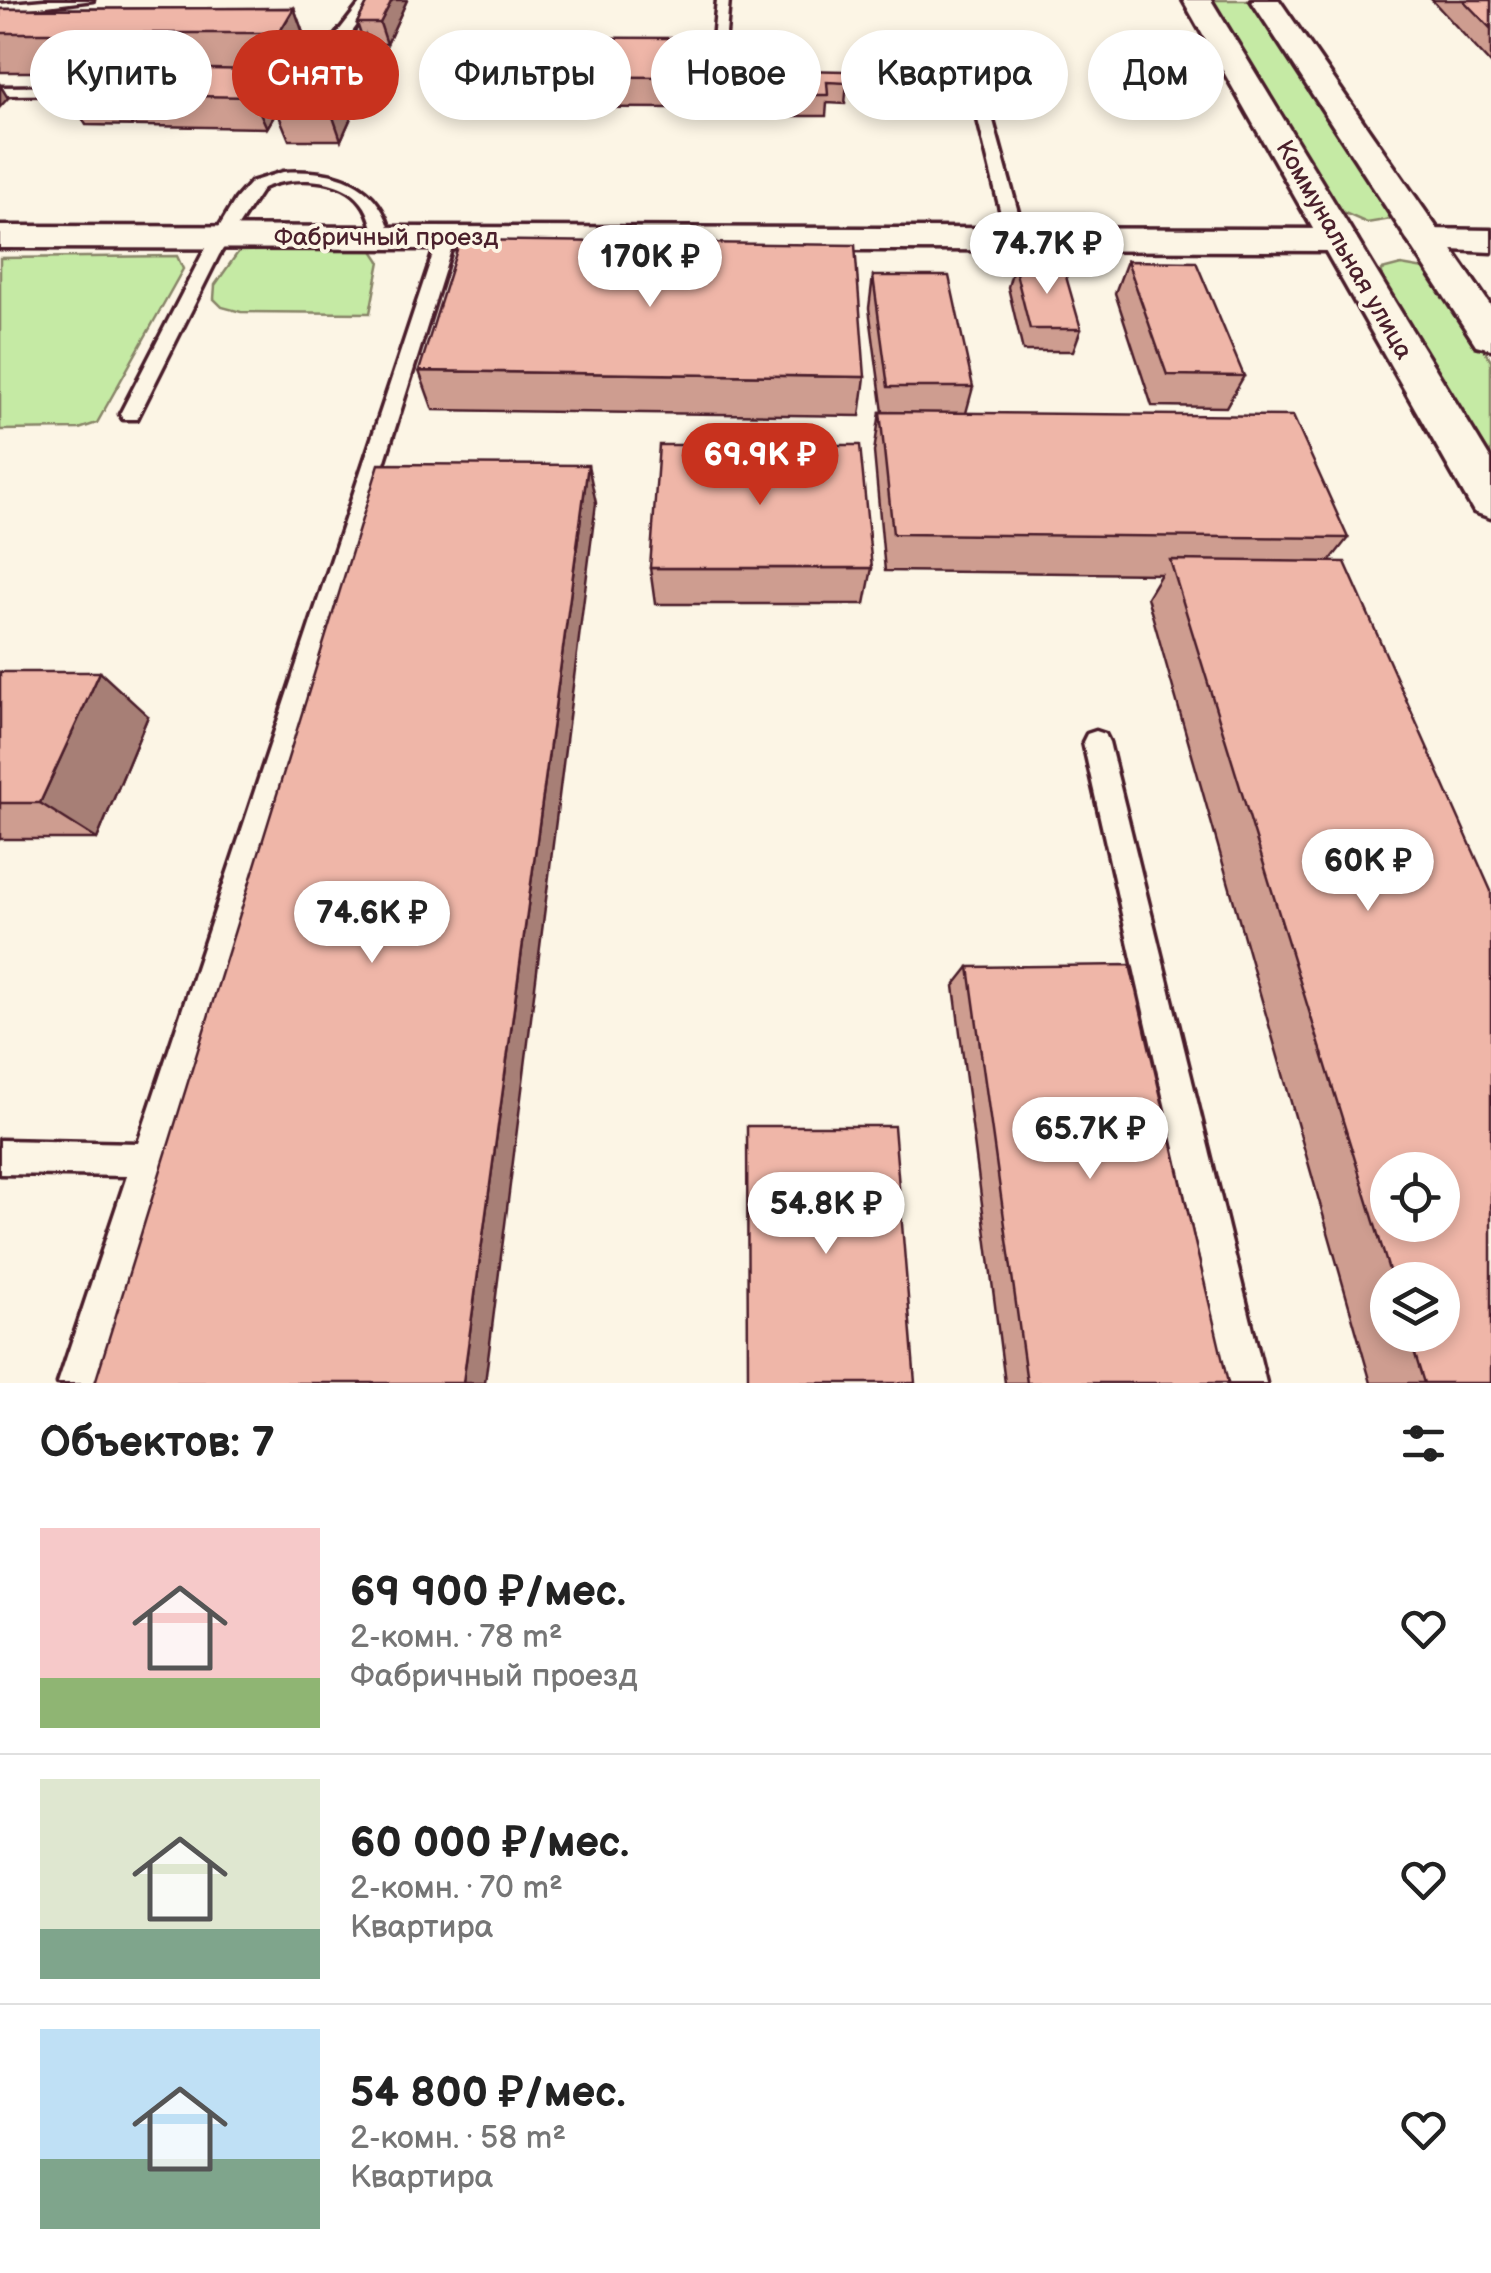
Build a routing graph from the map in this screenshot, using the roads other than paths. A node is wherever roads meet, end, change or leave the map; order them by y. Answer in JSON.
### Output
{"nodes":[{"id":1,"x":87,"y":0,"type":"edge"},
{"id":2,"x":370,"y":0,"type":"edge"},
{"id":3,"x":723,"y":0,"type":"edge"},
{"id":4,"x":1197,"y":0,"type":"edge"},
{"id":5,"x":1265,"y":0,"type":"edge"},
{"id":6,"x":0,"y":8,"type":"edge"},
{"id":7,"x":644,"y":62,"type":"edge"},
{"id":8,"x":230,"y":90,"type":"edge"},
{"id":9,"x":0,"y":91,"type":"edge"},
{"id":10,"x":30,"y":91,"type":"edge"},
{"id":11,"x":985,"y":120,"type":"edge"},
{"id":12,"x":0,"y":237,"type":"edge"},
{"id":13,"x":222,"y":237,"type":"junction"},
{"id":14,"x":383,"y":237,"type":"junction"},
{"id":15,"x":446,"y":237,"type":"junction"},
{"id":16,"x":1016,"y":238,"type":"junction"},
{"id":17,"x":1382,"y":240,"type":"junction"},
{"id":18,"x":1491,"y":241,"type":"edge"},
{"id":19,"x":1491,"y":336,"type":"edge"},
{"id":20,"x":130,"y":414,"type":"dead end"},
{"id":21,"x":1491,"y":500,"type":"edge"},
{"id":22,"x":1096,"y":742,"type":"dead end"},
{"id":23,"x":0,"y":1156,"type":"edge"},
{"id":24,"x":149,"y":1160,"type":"junction"},
{"id":25,"x":77,"y":1383,"type":"edge"},
{"id":26,"x":1247,"y":1383,"type":"edge"}],
"edges":[{"from":1,"to":6,"type":"lane"},
{"from":2,"to":8,"type":"lane"},
{"from":3,"to":7,"type":"lane"},
{"from":4,"to":17,"type":"main road","name":"Коммунальная улица"},
{"from":5,"to":17,"type":"main road","name":"Коммунальная улица"},
{"from":9,"to":10,"type":"lane"},
{"from":11,"to":16,"type":"lane"},
{"from":12,"to":13,"type":"main road","name":"Фабричный проезд"},
{"from":13,"to":14,"type":"main road","name":"Фабричный проезд"},
{"from":13,"to":14,"type":"lane"},
{"from":13,"to":20,"type":"lane"},
{"from":14,"to":15,"type":"main road","name":"Фабричный проезд"},
{"from":15,"to":16,"type":"main road","name":"Фабричный проезд"},
{"from":15,"to":24,"type":"lane"},
{"from":16,"to":17,"type":"main road","name":"Фабричный проезд"},
{"from":17,"to":18,"type":"main road","name":"Фабричный проезд"},
{"from":17,"to":19,"type":"main road","name":"Коммунальная улица"},
{"from":17,"to":21,"type":"main road","name":"Коммунальная улица"},
{"from":22,"to":26,"type":"lane"},
{"from":23,"to":24,"type":"lane"},
{"from":24,"to":25,"type":"lane"}]}
